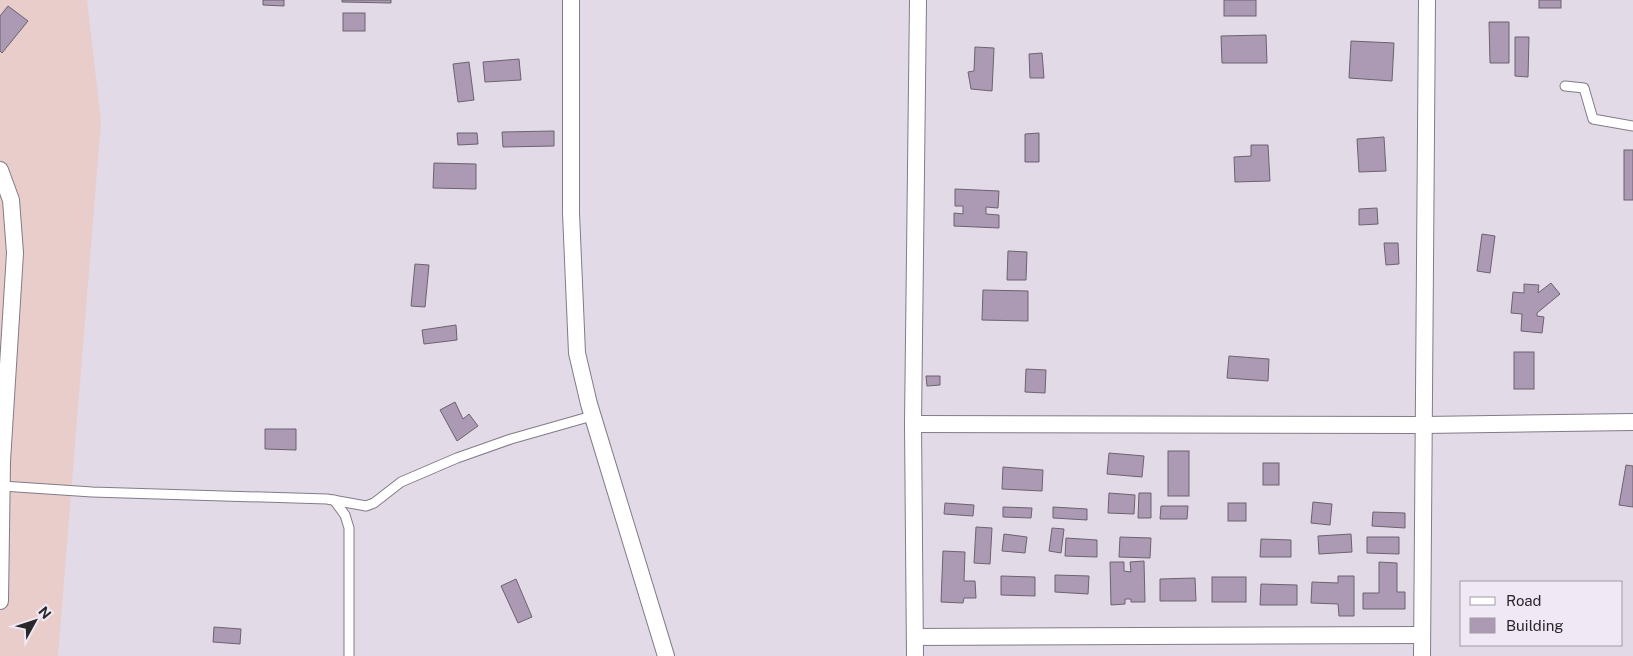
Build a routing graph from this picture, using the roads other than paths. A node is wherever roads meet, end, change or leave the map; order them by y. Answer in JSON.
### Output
{"nodes":[{"id":1,"x":571,"y":0,"type":"edge"},
{"id":2,"x":918,"y":0,"type":"edge"},
{"id":3,"x":1427,"y":0,"type":"edge"},
{"id":4,"x":1565,"y":86,"type":"dead end"},
{"id":5,"x":1633,"y":126,"type":"edge"},
{"id":6,"x":0,"y":170,"type":"edge"},
{"id":7,"x":592,"y":416,"type":"junction"},
{"id":8,"x":1633,"y":422,"type":"edge"},
{"id":9,"x":913,"y":424,"type":"junction"},
{"id":10,"x":1425,"y":425,"type":"junction"},
{"id":11,"x":1,"y":461,"type":"edge"},
{"id":12,"x":2,"y":486,"type":"junction"},
{"id":13,"x":334,"y":500,"type":"junction"},
{"id":14,"x":0,"y":601,"type":"edge"},
{"id":15,"x":1422,"y":635,"type":"junction"},
{"id":16,"x":915,"y":637,"type":"junction"},
{"id":17,"x":349,"y":656,"type":"edge"},
{"id":18,"x":666,"y":656,"type":"edge"},
{"id":19,"x":916,"y":656,"type":"edge"},
{"id":20,"x":1422,"y":656,"type":"edge"}],
"edges":[{"from":1,"to":7,"type":"street"},
{"from":2,"to":9,"type":"street"},
{"from":3,"to":10,"type":"street"},
{"from":4,"to":5,"type":"lane"},
{"from":6,"to":11,"type":"street"},
{"from":7,"to":13,"type":"lane"},
{"from":7,"to":18,"type":"street"},
{"from":8,"to":10,"type":"street"},
{"from":9,"to":10,"type":"street"},
{"from":9,"to":16,"type":"street"},
{"from":10,"to":15,"type":"street"},
{"from":11,"to":12,"type":"street"},
{"from":12,"to":13,"type":"lane"},
{"from":12,"to":14,"type":"street"},
{"from":13,"to":17,"type":"lane"},
{"from":15,"to":16,"type":"street"},
{"from":15,"to":20,"type":"street"},
{"from":16,"to":19,"type":"street"}]}
